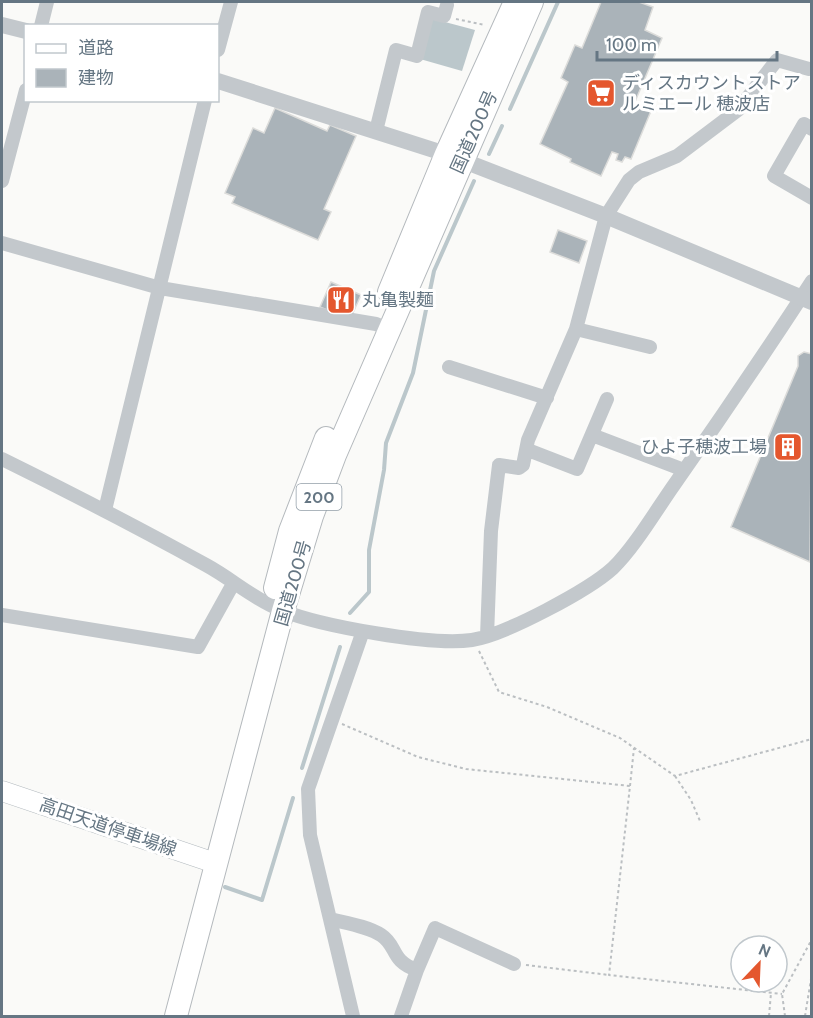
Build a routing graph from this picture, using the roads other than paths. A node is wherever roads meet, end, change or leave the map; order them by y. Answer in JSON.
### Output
{"nodes":[{"id":1,"x":47,"y":2,"type":"edge"},
{"id":2,"x":231,"y":2,"type":"edge"},
{"id":3,"x":515,"y":2,"type":"edge"},
{"id":4,"x":532,"y":2,"type":"edge"},
{"id":5,"x":446,"y":10,"type":"road end"},
{"id":6,"x":42,"y":24,"type":"edge"},
{"id":7,"x":2,"y":25,"type":"edge"},
{"id":8,"x":24,"y":30,"type":"edge"},
{"id":9,"x":219,"y":46,"type":"edge"},
{"id":10,"x":811,"y":68,"type":"edge"},
{"id":11,"x":219,"y":81,"type":"edge"},
{"id":12,"x":24,"y":98,"type":"edge"},
{"id":13,"x":205,"y":102,"type":"edge"},
{"id":14,"x":812,"y":129,"type":"edge"},
{"id":15,"x":376,"y":131,"type":"junction"},
{"id":16,"x":454,"y":157,"type":"junction"},
{"id":17,"x":2,"y":181,"type":"edge"},
{"id":18,"x":812,"y":198,"type":"edge"},
{"id":19,"x":606,"y":216,"type":"junction"},
{"id":20,"x":2,"y":243,"type":"edge"},
{"id":21,"x":812,"y":281,"type":"edge"},
{"id":22,"x":160,"y":288,"type":"junction"},
{"id":23,"x":806,"y":300,"type":"edge"},
{"id":24,"x":383,"y":327,"type":"junction"},
{"id":25,"x":576,"y":330,"type":"junction"},
{"id":26,"x":650,"y":347,"type":"dead end"},
{"id":27,"x":449,"y":367,"type":"dead end"},
{"id":28,"x":547,"y":398,"type":"junction"},
{"id":29,"x":607,"y":399,"type":"dead end"},
{"id":30,"x":592,"y":435,"type":"junction"},
{"id":31,"x":528,"y":450,"type":"junction"},
{"id":32,"x":2,"y":459,"type":"edge"},
{"id":33,"x":684,"y":470,"type":"junction"},
{"id":34,"x":105,"y":510,"type":"junction"},
{"id":35,"x":233,"y":584,"type":"junction"},
{"id":36,"x":277,"y":608,"type":"junction"},
{"id":37,"x":2,"y":615,"type":"edge"},
{"id":38,"x":363,"y":631,"type":"junction"},
{"id":39,"x":480,"y":638,"type":"junction"},
{"id":40,"x":2,"y":791,"type":"edge"},
{"id":41,"x":208,"y":861,"type":"junction"},
{"id":42,"x":330,"y":919,"type":"junction"},
{"id":43,"x":514,"y":964,"type":"road end"},
{"id":44,"x":417,"y":970,"type":"junction"},
{"id":45,"x":163,"y":1017,"type":"edge"},
{"id":46,"x":176,"y":1017,"type":"edge"},
{"id":47,"x":353,"y":1017,"type":"edge"},
{"id":48,"x":400,"y":1017,"type":"edge"}],
"edges":[{"from":1,"to":6,"type":"street"},
{"from":2,"to":9,"type":"street"},
{"from":3,"to":16,"type":"highway","name":"国道200号","number":"200"},
{"from":4,"to":16,"type":"highway","name":"国道200号","number":"200"},
{"from":5,"to":15,"type":"street"},
{"from":7,"to":8,"type":"street"},
{"from":10,"to":19,"type":"street"},
{"from":11,"to":15,"type":"street"},
{"from":12,"to":17,"type":"street"},
{"from":13,"to":22,"type":"street"},
{"from":14,"to":18,"type":"street"},
{"from":15,"to":16,"type":"street"},
{"from":16,"to":19,"type":"street"},
{"from":16,"to":24,"type":"highway","name":"国道200号","number":"200"},
{"from":19,"to":23,"type":"street"},
{"from":19,"to":25,"type":"street"},
{"from":20,"to":22,"type":"street"},
{"from":21,"to":23,"type":"street"},
{"from":22,"to":24,"type":"street"},
{"from":22,"to":34,"type":"street"},
{"from":23,"to":33,"type":"street"},
{"from":24,"to":36,"type":"highway","name":"国道200号","number":"200"},
{"from":25,"to":26,"type":"street"},
{"from":25,"to":28,"type":"street"},
{"from":27,"to":28,"type":"street"},
{"from":28,"to":31,"type":"street"},
{"from":29,"to":30,"type":"street"},
{"from":30,"to":31,"type":"street"},
{"from":30,"to":33,"type":"street"},
{"from":31,"to":39,"type":"street"},
{"from":32,"to":34,"type":"street"},
{"from":33,"to":39,"type":"street"},
{"from":34,"to":35,"type":"street"},
{"from":35,"to":36,"type":"street"},
{"from":35,"to":37,"type":"street"},
{"from":36,"to":38,"type":"street"},
{"from":36,"to":41,"type":"highway","name":"国道200号","number":"200"},
{"from":38,"to":39,"type":"street"},
{"from":38,"to":42,"type":"street"},
{"from":40,"to":41,"type":"main road","name":"高田天道停車場線"},
{"from":41,"to":45,"type":"highway","name":"国道200号","number":"200"},
{"from":41,"to":46,"type":"highway","name":"国道200号","number":"200"},
{"from":42,"to":44,"type":"street"},
{"from":42,"to":47,"type":"street"},
{"from":43,"to":44,"type":"street"},
{"from":44,"to":48,"type":"street"}]}
